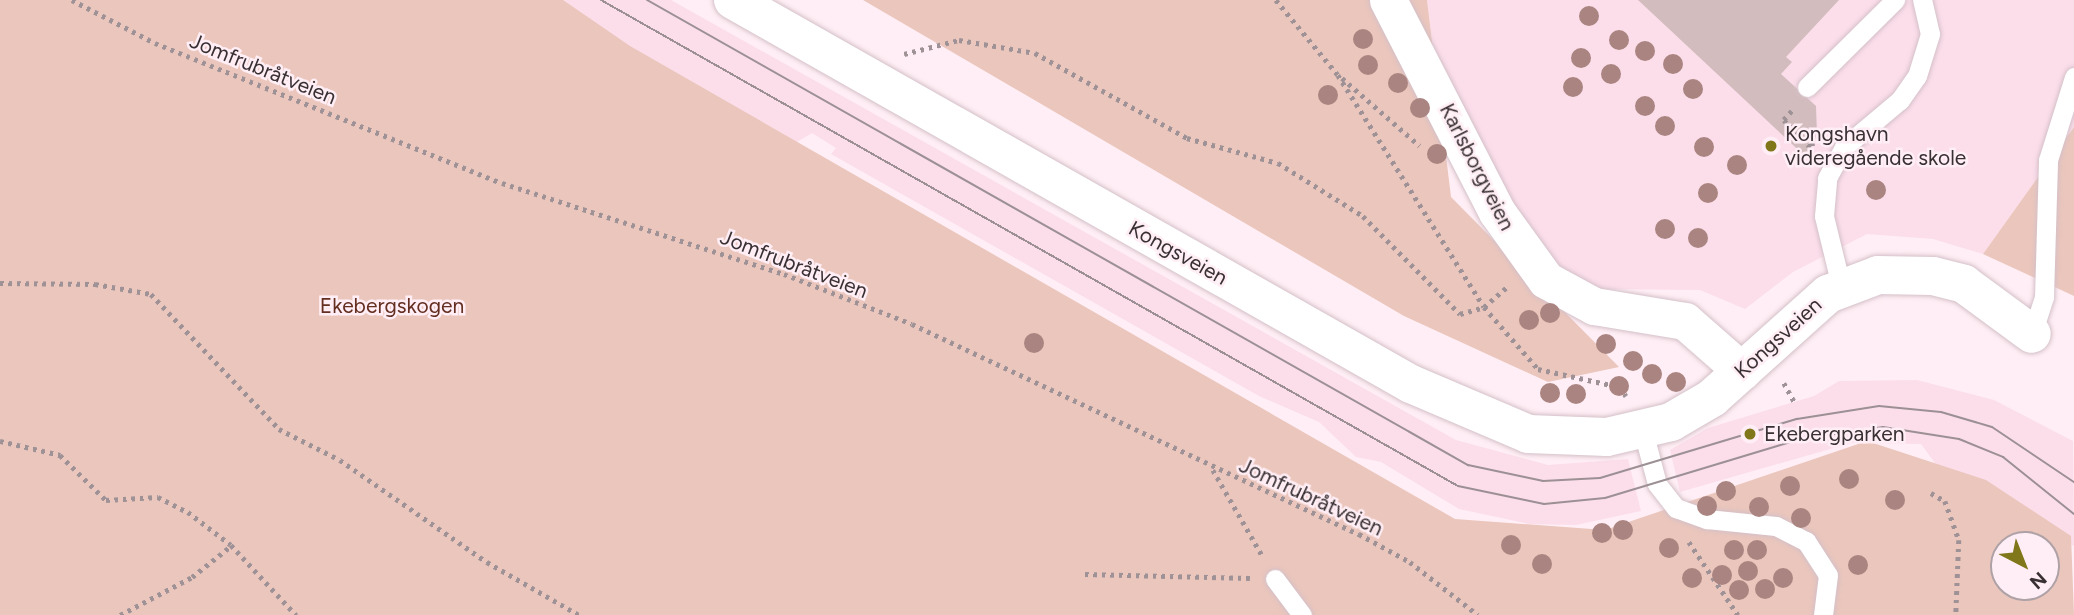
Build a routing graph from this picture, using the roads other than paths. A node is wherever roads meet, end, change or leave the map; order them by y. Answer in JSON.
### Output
{"nodes":[{"id":1,"x":733,"y":0,"type":"edge"},
{"id":2,"x":1388,"y":0,"type":"edge"},
{"id":3,"x":1895,"y":0,"type":"edge"},
{"id":4,"x":1922,"y":0,"type":"edge"},
{"id":5,"x":2074,"y":77,"type":"edge"},
{"id":6,"x":1804,"y":94,"type":"road end"},
{"id":7,"x":1841,"y":286,"type":"junction"},
{"id":8,"x":2032,"y":334,"type":"joint"},
{"id":9,"x":1742,"y":371,"type":"junction"},
{"id":10,"x":1643,"y":431,"type":"junction"},
{"id":11,"x":1275,"y":579,"type":"road end"},
{"id":12,"x":1303,"y":615,"type":"edge"},
{"id":13,"x":1824,"y":615,"type":"edge"}],
"edges":[{"from":1,"to":10,"type":"main road","name":"Kongsveien"},
{"from":2,"to":9,"type":"street","name":"Karlsborgveien"},
{"from":3,"to":6,"type":"lane"},
{"from":4,"to":7,"type":"lane"},
{"from":5,"to":8,"type":"lane"},
{"from":7,"to":8,"type":"main road","name":"Kongsveien"},
{"from":7,"to":9,"type":"main road","name":"Kongsveien"},
{"from":9,"to":10,"type":"main road","name":"Kongsveien"},
{"from":10,"to":13,"type":"lane"},
{"from":11,"to":12,"type":"lane"}]}
